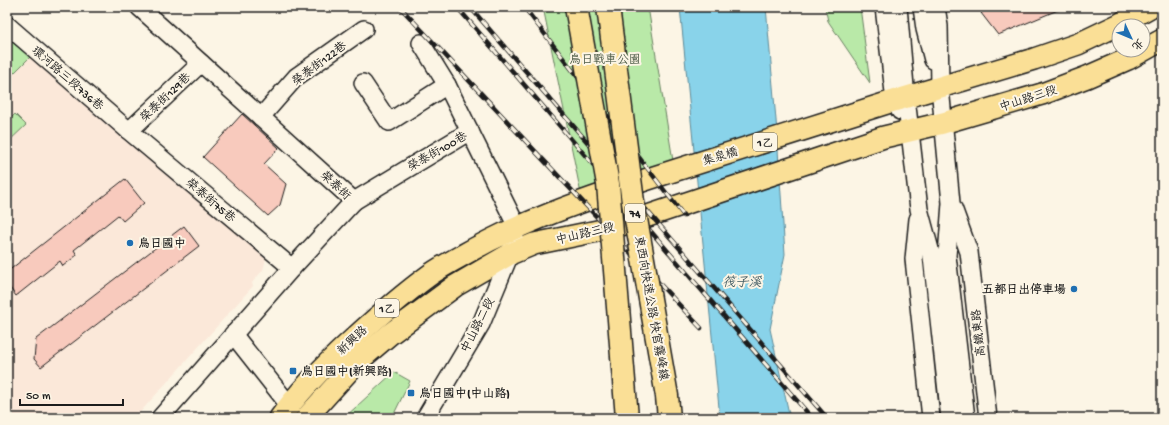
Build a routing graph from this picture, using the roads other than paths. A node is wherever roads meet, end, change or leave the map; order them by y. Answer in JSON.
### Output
{"nodes":[{"id":1,"x":139,"y":7,"type":"edge"},
{"id":2,"x":576,"y":7,"type":"edge"},
{"id":3,"x":585,"y":7,"type":"edge"},
{"id":4,"x":599,"y":7,"type":"edge"},
{"id":5,"x":608,"y":7,"type":"edge"},
{"id":6,"x":884,"y":7,"type":"edge"},
{"id":7,"x":898,"y":7,"type":"edge"},
{"id":8,"x":922,"y":7,"type":"edge"},
{"id":9,"x":936,"y":7,"type":"edge"},
{"id":10,"x":1150,"y":7,"type":"edge"},
{"id":11,"x":7,"y":25,"type":"edge"},
{"id":12,"x":364,"y":29,"type":"dead end"},
{"id":13,"x":1162,"y":40,"type":"edge"},
{"id":14,"x":421,"y":43,"type":"dead end"},
{"id":15,"x":201,"y":63,"type":"junction"},
{"id":16,"x":363,"y":83,"type":"dead end"},
{"id":17,"x":447,"y":85,"type":"junction"},
{"id":18,"x":940,"y":87,"type":"junction"},
{"id":19,"x":895,"y":101,"type":"junction"},
{"id":20,"x":261,"y":117,"type":"junction"},
{"id":21,"x":943,"y":123,"type":"junction"},
{"id":22,"x":129,"y":131,"type":"junction"},
{"id":23,"x":470,"y":131,"type":"junction"},
{"id":24,"x":910,"y":131,"type":"junction"},
{"id":25,"x":620,"y":188,"type":"junction"},
{"id":26,"x":354,"y":201,"type":"junction"},
{"id":27,"x":951,"y":203,"type":"junction"},
{"id":28,"x":919,"y":209,"type":"junction"},
{"id":29,"x":517,"y":227,"type":"junction"},
{"id":30,"x":510,"y":254,"type":"junction"},
{"id":31,"x":292,"y":268,"type":"junction"},
{"id":32,"x":233,"y":334,"type":"junction"},
{"id":33,"x":284,"y":412,"type":"edge"},
{"id":34,"x":160,"y":418,"type":"edge"},
{"id":35,"x":306,"y":418,"type":"edge"},
{"id":36,"x":425,"y":418,"type":"edge"},
{"id":37,"x":627,"y":418,"type":"edge"},
{"id":38,"x":669,"y":418,"type":"edge"},
{"id":39,"x":931,"y":418,"type":"edge"},
{"id":40,"x":939,"y":418,"type":"edge"},
{"id":41,"x":950,"y":418,"type":"edge"},
{"id":42,"x":966,"y":418,"type":"edge"},
{"id":43,"x":979,"y":418,"type":"edge"},
{"id":44,"x":988,"y":418,"type":"edge"}],
"edges":[{"from":1,"to":15,"type":"street","name":"榮泰街"},
{"from":2,"to":37,"type":"highway","number":"74","bridge":true},
{"from":3,"to":25,"type":"street"},
{"from":4,"to":25,"type":"street"},
{"from":5,"to":38,"type":"highway","name":"東西向快速公路 快官霧峰線","number":"74","bridge":true},
{"from":6,"to":19,"type":"street"},
{"from":7,"to":19,"type":"street"},
{"from":8,"to":18,"type":"street","name":"高鐵東路"},
{"from":9,"to":18,"type":"street","name":"高鐵東路"},
{"from":10,"to":18,"type":"main road","number":"1乙"},
{"from":11,"to":22,"type":"street","name":"環河路三段736巷"},
{"from":12,"to":20,"type":"street","name":"榮泰街122巷"},
{"from":13,"to":21,"type":"main road","name":"中山路三段","number":"1乙"},
{"from":14,"to":17,"type":"street"},
{"from":15,"to":20,"type":"street","name":"榮泰街"},
{"from":15,"to":22,"type":"street","name":"榮泰街129巷"},
{"from":16,"to":17,"type":"street"},
{"from":17,"to":23,"type":"street"},
{"from":18,"to":19,"type":"main road","number":"1乙"},
{"from":18,"to":21,"type":"street","name":"高鐵東路"},
{"from":19,"to":24,"type":"street"},
{"from":19,"to":25,"type":"main road","name":"集泉橋","number":"1乙"},
{"from":20,"to":26,"type":"street","name":"榮泰街"},
{"from":21,"to":24,"type":"main road","name":"中山路三段","number":"1乙"},
{"from":21,"to":27,"type":"street","name":"高鐵東路"},
{"from":22,"to":31,"type":"street","name":"榮泰街75巷"},
{"from":23,"to":26,"type":"street","name":"榮泰街100巷"},
{"from":23,"to":29,"type":"street","name":"榮泰街100巷"},
{"from":24,"to":28,"type":"street"},
{"from":24,"to":30,"type":"main road","name":"中山路三段","number":"1乙"},
{"from":25,"to":29,"type":"main road","number":"1乙"},
{"from":26,"to":31,"type":"street","name":"榮泰街"},
{"from":27,"to":42,"type":"street","name":"高鐵東路"},
{"from":27,"to":43,"type":"street"},
{"from":27,"to":44,"type":"street","name":"高鐵東路"},
{"from":28,"to":39,"type":"street"},
{"from":28,"to":40,"type":"street"},
{"from":28,"to":41,"type":"street"},
{"from":29,"to":30,"type":"street","name":"中山路二段"},
{"from":29,"to":33,"type":"main road","name":"新興路","number":"1乙"},
{"from":30,"to":35,"type":"main road","name":"新興路","number":"1乙"},
{"from":30,"to":36,"type":"street","name":"中山路二段"},
{"from":31,"to":32,"type":"street","name":"榮泰街"},
{"from":32,"to":33,"type":"street"},
{"from":32,"to":34,"type":"street","name":"榮泰街"}]}
